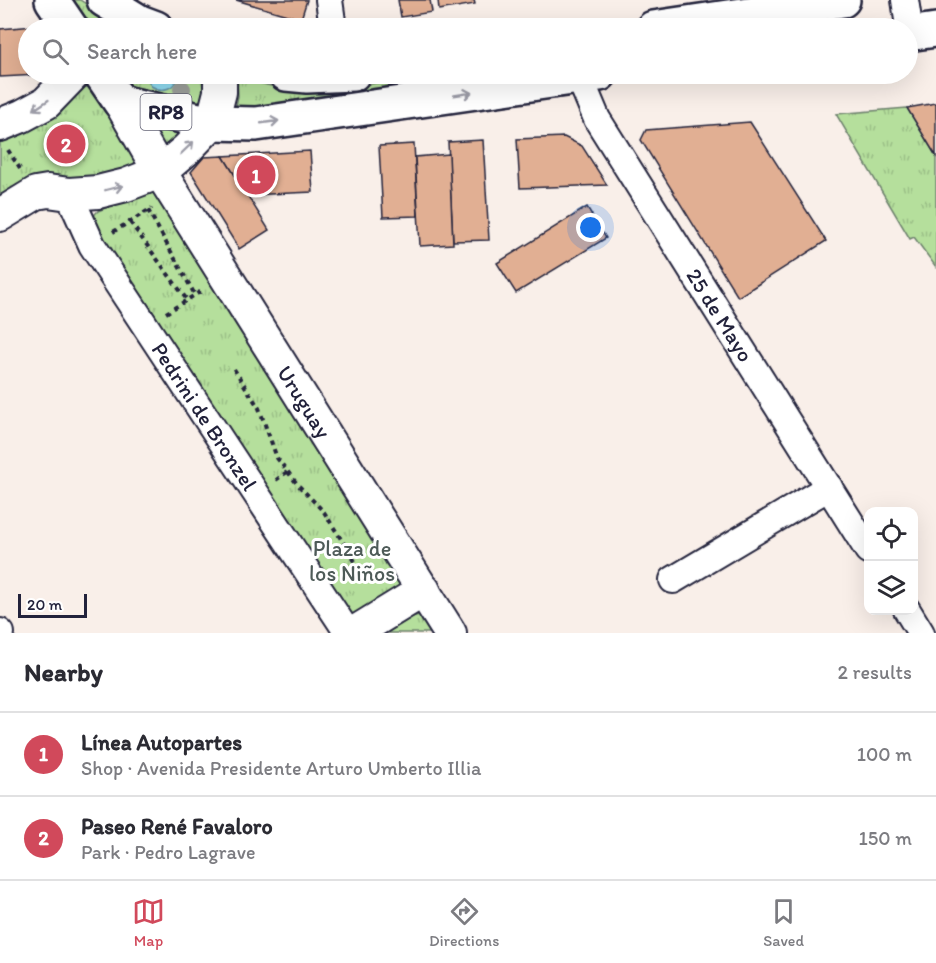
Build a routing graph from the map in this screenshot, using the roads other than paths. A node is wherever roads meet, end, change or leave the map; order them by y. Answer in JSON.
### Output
{"nodes":[{"id":1,"x":52,"y":0,"type":"edge"},
{"id":2,"x":104,"y":0,"type":"edge"},
{"id":3,"x":329,"y":0,"type":"edge"},
{"id":4,"x":843,"y":0,"type":"edge"},
{"id":5,"x":904,"y":0,"type":"edge"},
{"id":6,"x":64,"y":18,"type":"edge"},
{"id":7,"x":128,"y":18,"type":"edge"},
{"id":8,"x":332,"y":18,"type":"edge"},
{"id":9,"x":721,"y":18,"type":"edge"},
{"id":10,"x":912,"y":18,"type":"edge"},
{"id":11,"x":64,"y":84,"type":"edge"},
{"id":12,"x":108,"y":84,"type":"edge"},
{"id":13,"x":220,"y":84,"type":"edge"},
{"id":14,"x":528,"y":84,"type":"edge"},
{"id":15,"x":591,"y":84,"type":"edge"},
{"id":16,"x":120,"y":102,"type":"junction"},
{"id":17,"x":212,"y":123,"type":"junction"},
{"id":18,"x":2,"y":134,"type":"edge"},
{"id":19,"x":167,"y":183,"type":"junction"},
{"id":20,"x":69,"y":194,"type":"junction"},
{"id":21,"x":0,"y":215,"type":"edge"},
{"id":22,"x":829,"y":487,"type":"junction"},
{"id":23,"x":864,"y":544,"type":"edge"},
{"id":24,"x":673,"y":580,"type":"dead end"},
{"id":25,"x":424,"y":590,"type":"junction"},
{"id":26,"x":910,"y":615,"type":"edge"},
{"id":27,"x":348,"y":633,"type":"edge"},
{"id":28,"x":354,"y":633,"type":"edge"},
{"id":29,"x":450,"y":633,"type":"edge"},
{"id":30,"x":921,"y":633,"type":"edge"}],
"edges":[{"from":1,"to":6,"type":"main road"},
{"from":2,"to":7,"type":"main road"},
{"from":3,"to":8,"type":"street"},
{"from":4,"to":9,"type":"main road"},
{"from":5,"to":10,"type":"street"},
{"from":11,"to":18,"type":"street","one_way":true},
{"from":12,"to":16,"type":"main road","number":"RP8"},
{"from":13,"to":17,"type":"street"},
{"from":17,"to":14,"type":"main road","number":"RP8","one_way":true},
{"from":15,"to":22,"type":"street","name":"25 de Mayo"},
{"from":16,"to":17,"type":"main road","number":"RP8"},
{"from":16,"to":19,"type":"street","name":"Uruguay"},
{"from":19,"to":17,"type":"street","one_way":true},
{"from":20,"to":19,"type":"street","one_way":true},
{"from":19,"to":25,"type":"street","name":"Uruguay"},
{"from":20,"to":21,"type":"street"},
{"from":20,"to":27,"type":"street","name":"Pedrini de Bronzel"},
{"from":22,"to":23,"type":"street","name":"25 de Mayo"},
{"from":22,"to":24,"type":"street"},
{"from":25,"to":28,"type":"street"},
{"from":25,"to":29,"type":"street","name":"Uruguay"},
{"from":26,"to":30,"type":"street"}]}
